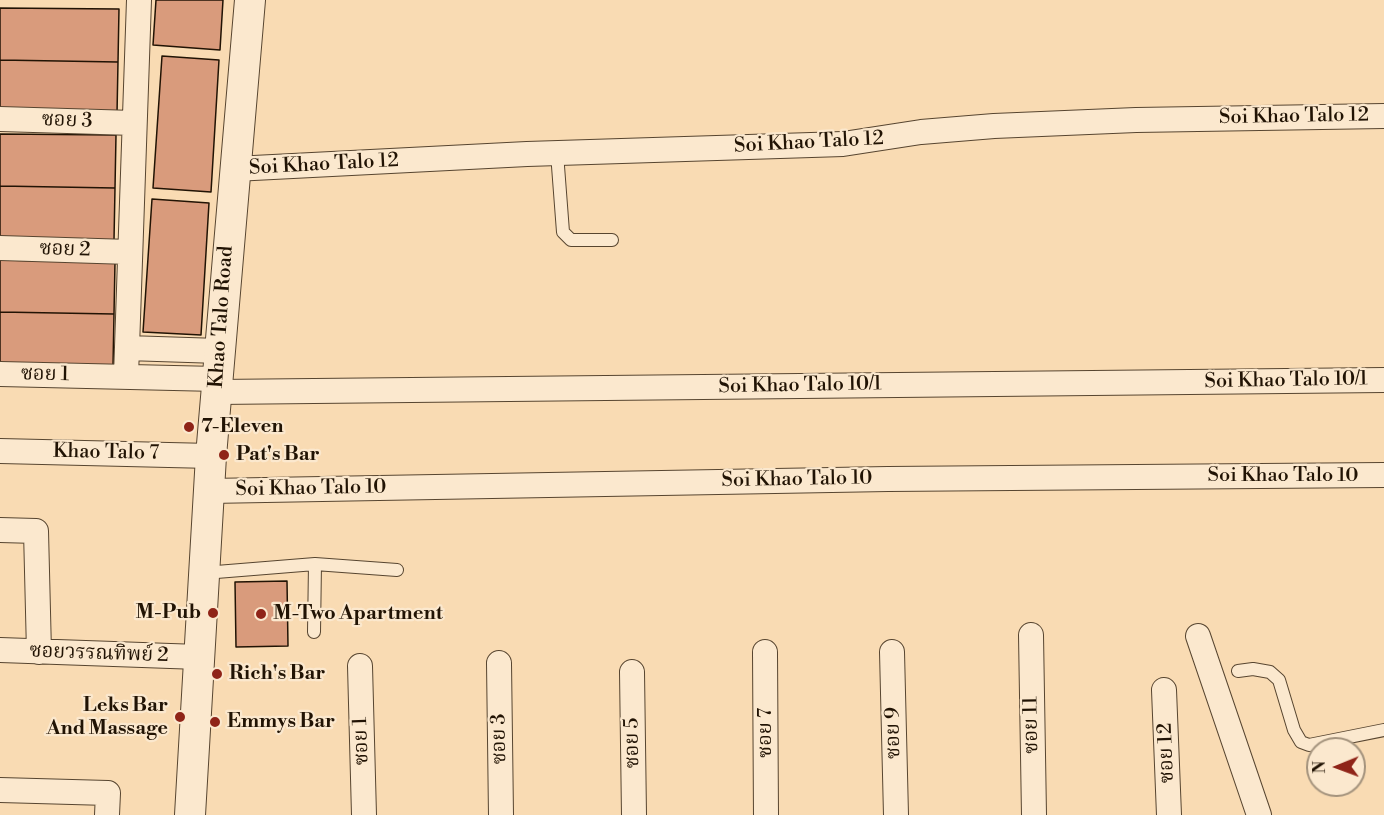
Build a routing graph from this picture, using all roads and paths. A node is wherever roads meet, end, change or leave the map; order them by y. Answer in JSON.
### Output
{"nodes":[{"id":1,"x":133,"y":0,"type":"edge"},
{"id":2,"x":139,"y":0,"type":"edge"},
{"id":3,"x":250,"y":0,"type":"edge"},
{"id":4,"x":1384,"y":116,"type":"edge"},
{"id":5,"x":0,"y":119,"type":"edge"},
{"id":6,"x":134,"y":123,"type":"junction"},
{"id":7,"x":557,"y":153,"type":"junction"},
{"id":8,"x":234,"y":169,"type":"junction"},
{"id":9,"x":612,"y":240,"type":"dead end"},
{"id":10,"x":0,"y":248,"type":"edge"},
{"id":11,"x":130,"y":252,"type":"junction"},
{"id":12,"x":127,"y":348,"type":"junction"},
{"id":13,"x":0,"y":374,"type":"edge"},
{"id":14,"x":218,"y":374,"type":"junction"},
{"id":15,"x":126,"y":376,"type":"junction"},
{"id":16,"x":1384,"y":380,"type":"edge"},
{"id":17,"x":0,"y":451,"type":"edge"},
{"id":18,"x":211,"y":456,"type":"junction"},
{"id":19,"x":1384,"y":475,"type":"edge"},
{"id":20,"x":209,"y":491,"type":"junction"},
{"id":21,"x":0,"y":530,"type":"edge"},
{"id":22,"x":315,"y":564,"type":"junction"},
{"id":23,"x":397,"y":570,"type":"dead end"},
{"id":24,"x":203,"y":573,"type":"junction"},
{"id":25,"x":314,"y":632,"type":"dead end"},
{"id":26,"x":1031,"y":635,"type":"dead end"},
{"id":27,"x":1197,"y":636,"type":"dead end"},
{"id":28,"x":0,"y":650,"type":"edge"},
{"id":29,"x":39,"y":652,"type":"junction"},
{"id":30,"x":765,"y":652,"type":"dead end"},
{"id":31,"x":892,"y":652,"type":"dead end"},
{"id":32,"x":199,"y":657,"type":"junction"},
{"id":33,"x":499,"y":663,"type":"dead end"},
{"id":34,"x":360,"y":666,"type":"dead end"},
{"id":35,"x":1238,"y":671,"type":"dead end"},
{"id":36,"x":632,"y":672,"type":"dead end"},
{"id":37,"x":1164,"y":690,"type":"dead end"},
{"id":38,"x":1384,"y":730,"type":"edge"},
{"id":39,"x":0,"y":790,"type":"edge"},
{"id":40,"x":107,"y":815,"type":"edge"},
{"id":41,"x":190,"y":815,"type":"edge"},
{"id":42,"x":364,"y":815,"type":"edge"},
{"id":43,"x":501,"y":815,"type":"edge"},
{"id":44,"x":634,"y":815,"type":"edge"},
{"id":45,"x":766,"y":815,"type":"edge"},
{"id":46,"x":896,"y":815,"type":"edge"},
{"id":47,"x":1034,"y":815,"type":"edge"},
{"id":48,"x":1169,"y":815,"type":"edge"},
{"id":49,"x":1259,"y":815,"type":"edge"}],
"edges":[{"from":1,"to":2,"type":"street"},
{"from":2,"to":6,"type":"street"},
{"from":3,"to":8,"type":"street","name":"Khao Talo Road"},
{"from":4,"to":7,"type":"street","name":"Soi Khao Talo 12"},
{"from":5,"to":6,"type":"street","name":"ซอย 3"},
{"from":6,"to":11,"type":"street"},
{"from":7,"to":8,"type":"street","name":"Soi Khao Talo 12"},
{"from":7,"to":9,"type":"lane"},
{"from":8,"to":14,"type":"street","name":"Khao Talo Road"},
{"from":10,"to":11,"type":"street","name":"ซอย 2"},
{"from":11,"to":12,"type":"street"},
{"from":12,"to":14,"type":"street"},
{"from":12,"to":15,"type":"street"},
{"from":13,"to":15,"type":"street","name":"ซอย 1"},
{"from":14,"to":15,"type":"street","name":"ซอย 1"},
{"from":14,"to":16,"type":"street","name":"Soi Khao Talo 10/1"},
{"from":14,"to":18,"type":"street","name":"Khao Talo Road"},
{"from":17,"to":18,"type":"street","name":"Khao Talo 7"},
{"from":18,"to":20,"type":"street","name":"Khao Talo Road"},
{"from":19,"to":20,"type":"street","name":"Soi Khao Talo 10"},
{"from":20,"to":24,"type":"street","name":"Khao Talo Road"},
{"from":21,"to":29,"type":"street"},
{"from":22,"to":23,"type":"lane"},
{"from":22,"to":24,"type":"lane"},
{"from":22,"to":25,"type":"lane"},
{"from":24,"to":32,"type":"street","name":"Khao Talo Road"},
{"from":26,"to":47,"type":"street","name":"ซอย 11"},
{"from":27,"to":49,"type":"street"},
{"from":28,"to":29,"type":"street","name":"ซอยวรรณทิพย์ 2"},
{"from":29,"to":32,"type":"street","name":"ซอยวรรณทิพย์ 2"},
{"from":30,"to":45,"type":"street","name":"ซอย 7"},
{"from":31,"to":46,"type":"street","name":"ซอย 9"},
{"from":32,"to":41,"type":"street","name":"Khao Talo Road"},
{"from":33,"to":43,"type":"street","name":"ซอย 3"},
{"from":34,"to":42,"type":"street","name":"ซอย 1"},
{"from":35,"to":38,"type":"lane"},
{"from":36,"to":44,"type":"street","name":"ซอย 5"},
{"from":37,"to":48,"type":"street","name":"ซอย 12"},
{"from":39,"to":40,"type":"street"}]}
